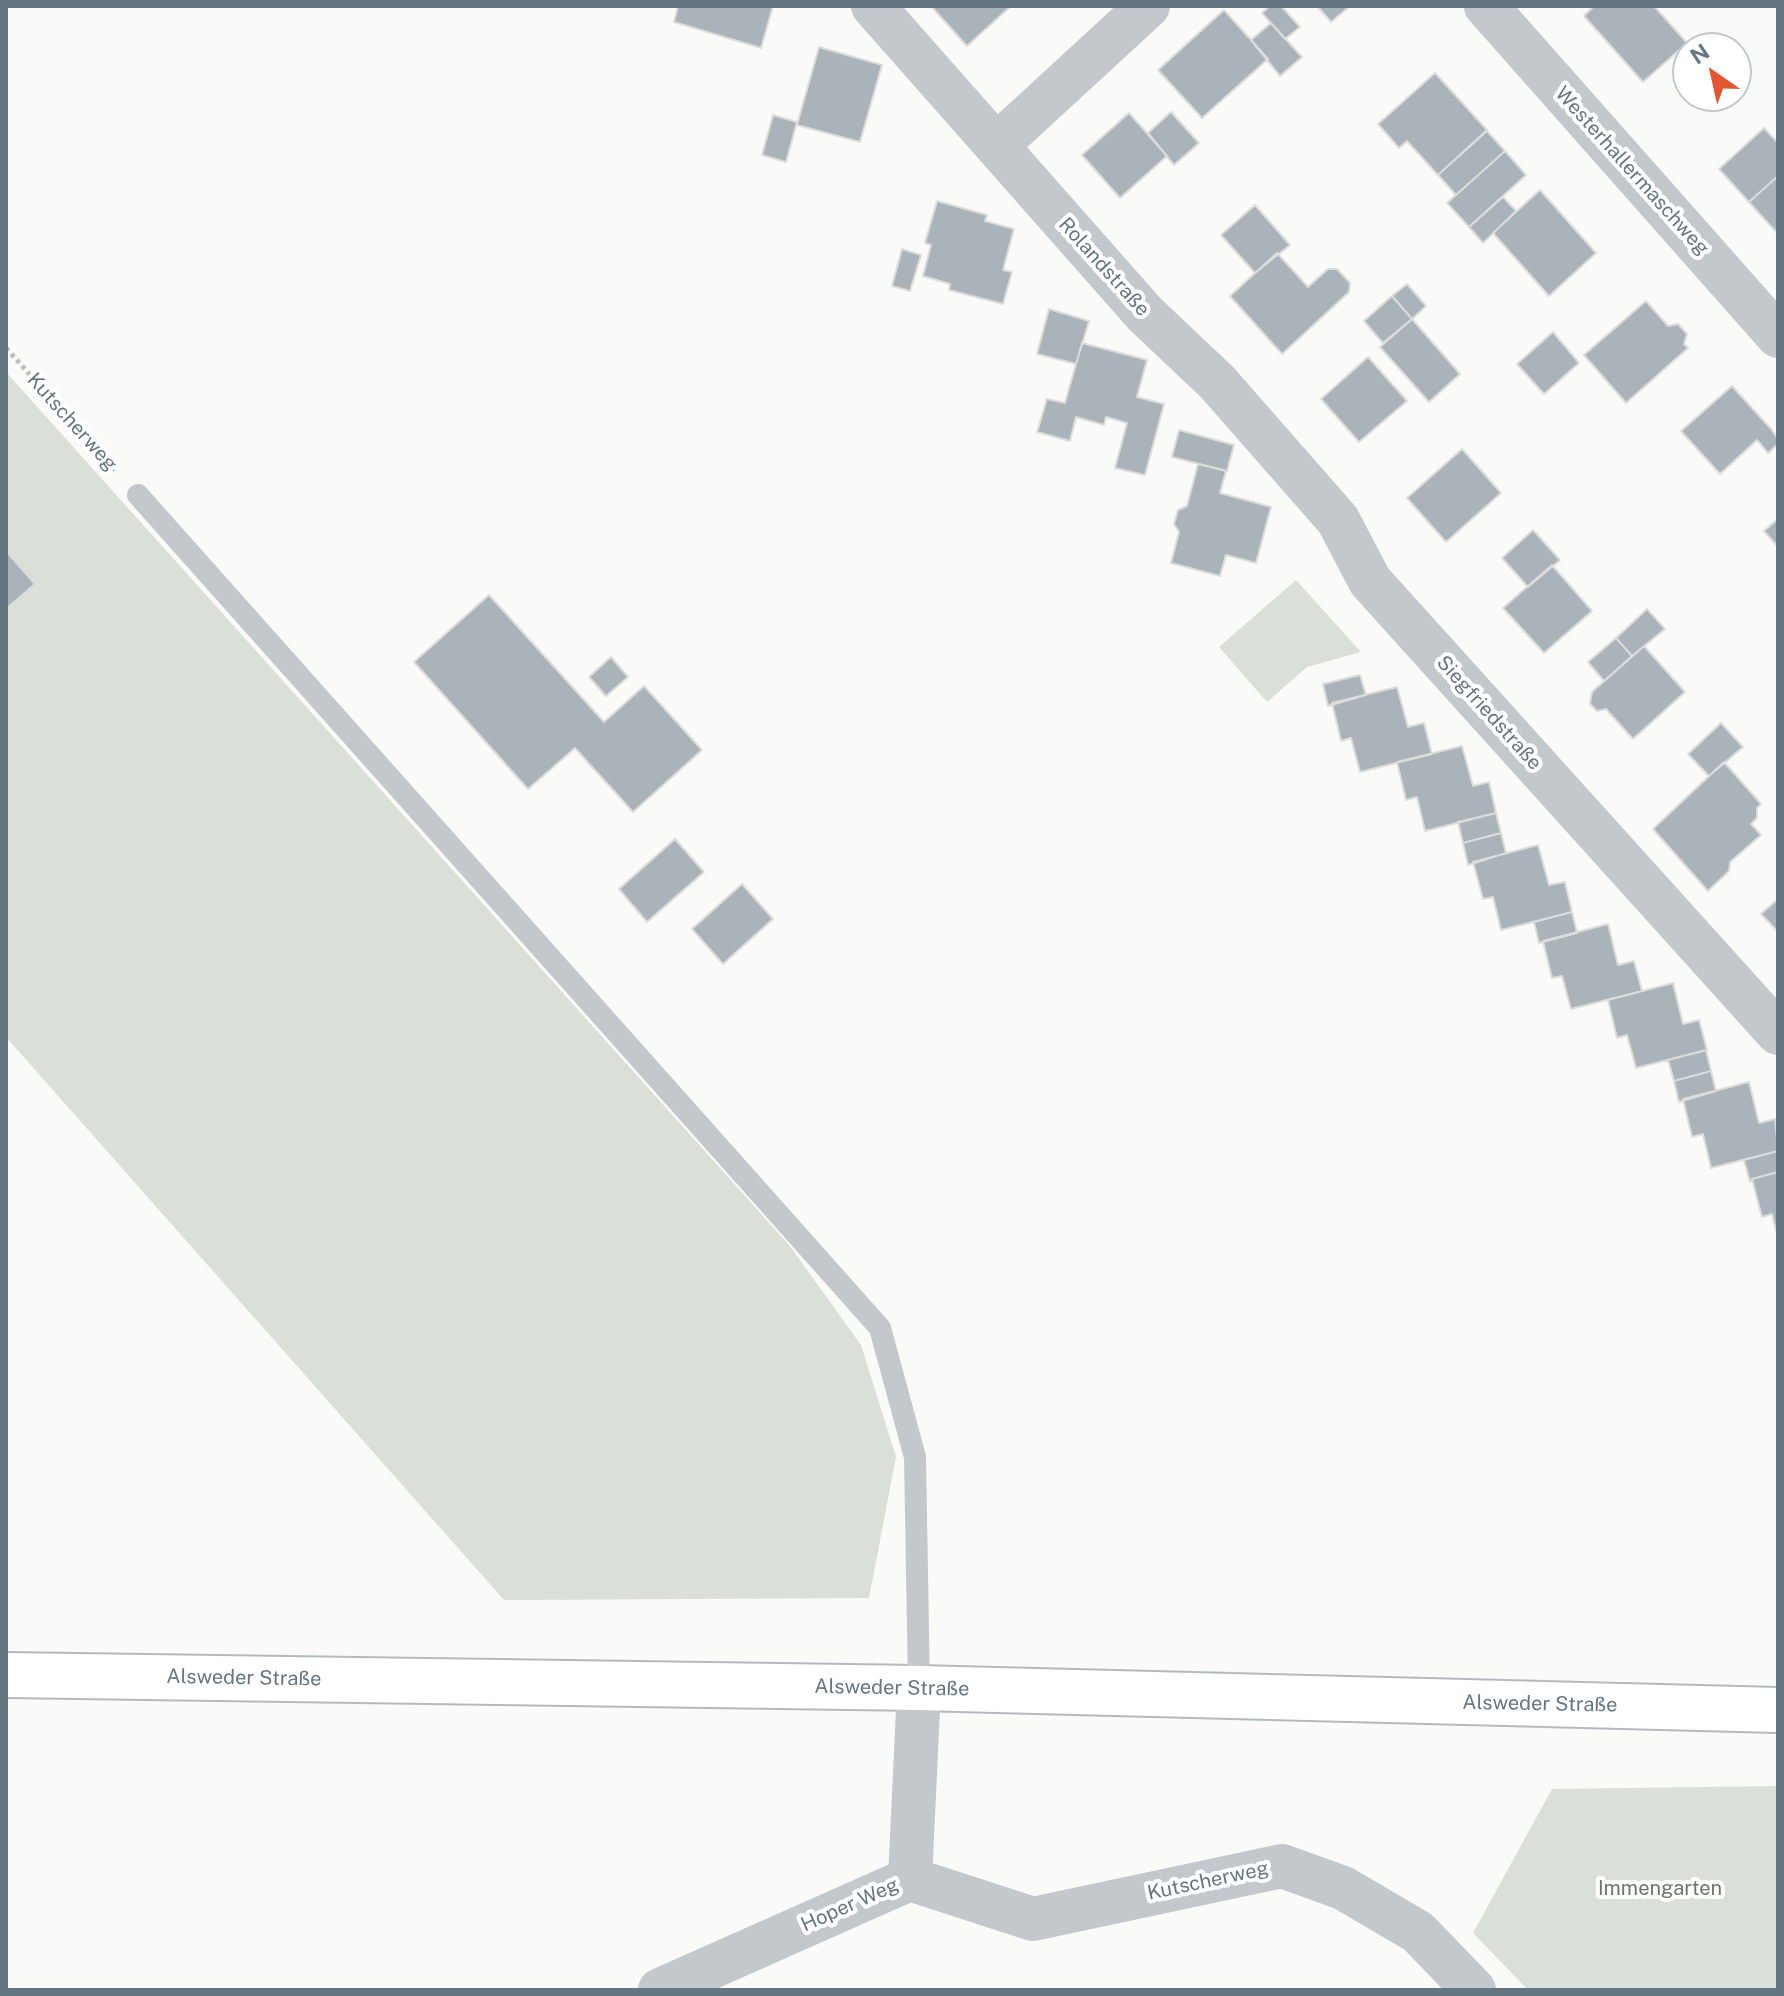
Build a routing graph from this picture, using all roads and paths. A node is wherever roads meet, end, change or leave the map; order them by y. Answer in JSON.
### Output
{"nodes":[{"id":1,"x":873,"y":6,"type":"edge"},
{"id":2,"x":1148,"y":6,"type":"edge"},
{"id":3,"x":1486,"y":6,"type":"edge"},
{"id":4,"x":997,"y":145,"type":"junction"},
{"id":5,"x":1778,"y":335,"type":"edge"},
{"id":6,"x":6,"y":348,"type":"edge"},
{"id":7,"x":1217,"y":382,"type":"joint"},
{"id":8,"x":138,"y":495,"type":"joint"},
{"id":9,"x":1778,"y":1033,"type":"edge"},
{"id":10,"x":6,"y":1675,"type":"edge"},
{"id":11,"x":919,"y":1688,"type":"junction"},
{"id":12,"x":1778,"y":1710,"type":"edge"},
{"id":13,"x":910,"y":1879,"type":"junction"},
{"id":14,"x":660,"y":1990,"type":"edge"},
{"id":15,"x":1474,"y":1990,"type":"edge"}],
"edges":[{"from":1,"to":4,"type":"street","name":"Rolandstraße"},
{"from":2,"to":4,"type":"street"},
{"from":3,"to":5,"type":"street","name":"Westerhallermaschweg"},
{"from":4,"to":7,"type":"street","name":"Rolandstraße"},
{"from":6,"to":8,"type":"path","name":"Kutscherweg"},
{"from":7,"to":9,"type":"street","name":"Siegfriedstraße"},
{"from":8,"to":11,"type":"lane"},
{"from":10,"to":11,"type":"street","name":"Alsweder Straße"},
{"from":11,"to":12,"type":"street","name":"Alsweder Straße"},
{"from":11,"to":13,"type":"street","name":"Hoper Weg"},
{"from":13,"to":14,"type":"street","name":"Hoper Weg"},
{"from":13,"to":15,"type":"street","name":"Kutscherweg"}]}
